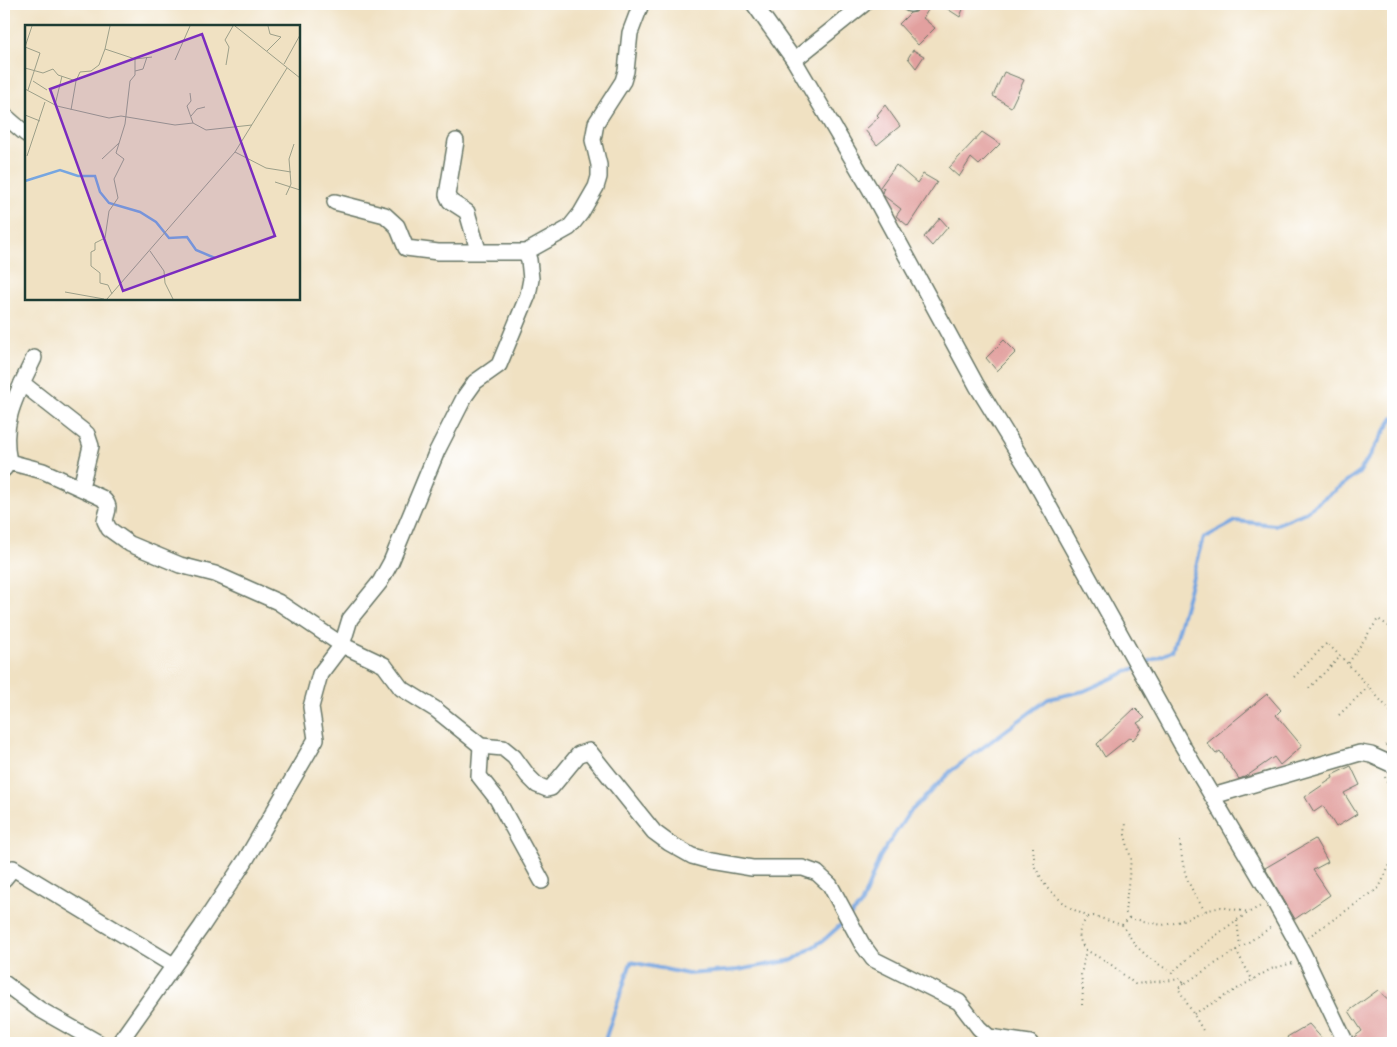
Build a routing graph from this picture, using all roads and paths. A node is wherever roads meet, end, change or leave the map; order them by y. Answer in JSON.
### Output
{"nodes":[{"id":1,"x":641,"y":4,"type":"edge"},
{"id":2,"x":754,"y":4,"type":"edge"},
{"id":3,"x":864,"y":4,"type":"edge"},
{"id":4,"x":794,"y":60,"type":"junction"},
{"id":5,"x":4,"y":116,"type":"edge"},
{"id":6,"x":25,"y":133,"type":"edge"},
{"id":7,"x":456,"y":141,"type":"dead end"},
{"id":8,"x":335,"y":202,"type":"dead end"},
{"id":9,"x":478,"y":250,"type":"junction"},
{"id":10,"x":526,"y":252,"type":"junction"},
{"id":11,"x":34,"y":358,"type":"dead end"},
{"id":12,"x":22,"y":382,"type":"junction"},
{"id":13,"x":6,"y":466,"type":"edge"},
{"id":14,"x":81,"y":488,"type":"junction"},
{"id":15,"x":1393,"y":628,"type":"edge"},
{"id":16,"x":342,"y":644,"type":"junction"},
{"id":17,"x":1340,"y":657,"type":"junction"},
{"id":18,"x":1348,"y":664,"type":"junction"},
{"id":19,"x":1294,"y":677,"type":"dead end"},
{"id":20,"x":1368,"y":686,"type":"junction"},
{"id":21,"x":1309,"y":688,"type":"dead end"},
{"id":22,"x":1393,"y":714,"type":"edge"},
{"id":23,"x":1339,"y":715,"type":"dead end"},
{"id":24,"x":481,"y":746,"type":"junction"},
{"id":25,"x":1393,"y":765,"type":"edge"},
{"id":26,"x":1213,"y":796,"type":"junction"},
{"id":27,"x":1126,"y":822,"type":"dead end"},
{"id":28,"x":1180,"y":841,"type":"dead end"},
{"id":29,"x":1032,"y":847,"type":"dead end"},
{"id":30,"x":1393,"y":858,"type":"edge"},
{"id":31,"x":7,"y":869,"type":"edge"},
{"id":32,"x":542,"y":881,"type":"dead end"},
{"id":33,"x":1274,"y":901,"type":"junction"},
{"id":34,"x":1205,"y":911,"type":"junction"},
{"id":35,"x":1249,"y":912,"type":"junction"},
{"id":36,"x":1088,"y":917,"type":"junction"},
{"id":37,"x":1129,"y":918,"type":"junction"},
{"id":38,"x":1284,"y":919,"type":"junction"},
{"id":39,"x":1237,"y":921,"type":"junction"},
{"id":40,"x":1122,"y":925,"type":"junction"},
{"id":41,"x":1298,"y":944,"type":"junction"},
{"id":42,"x":1240,"y":947,"type":"junction"},
{"id":43,"x":1086,"y":950,"type":"junction"},
{"id":44,"x":1236,"y":950,"type":"junction"},
{"id":45,"x":1306,"y":960,"type":"junction"},
{"id":46,"x":173,"y":965,"type":"junction"},
{"id":47,"x":1253,"y":981,"type":"junction"},
{"id":48,"x":4,"y":983,"type":"edge"},
{"id":49,"x":1184,"y":984,"type":"junction"},
{"id":50,"x":1082,"y":1005,"type":"dead end"},
{"id":51,"x":1194,"y":1014,"type":"junction"},
{"id":52,"x":1204,"y":1032,"type":"dead end"},
{"id":53,"x":99,"y":1043,"type":"edge"},
{"id":54,"x":119,"y":1043,"type":"edge"},
{"id":55,"x":1030,"y":1043,"type":"edge"},
{"id":56,"x":1346,"y":1043,"type":"edge"}],
"edges":[{"from":1,"to":10,"type":"street"},
{"from":2,"to":4,"type":"street"},
{"from":3,"to":4,"type":"street"},
{"from":4,"to":26,"type":"street"},
{"from":5,"to":6,"type":"street"},
{"from":7,"to":9,"type":"street"},
{"from":8,"to":9,"type":"street"},
{"from":9,"to":10,"type":"street"},
{"from":10,"to":16,"type":"street"},
{"from":11,"to":12,"type":"street"},
{"from":12,"to":13,"type":"street"},
{"from":12,"to":14,"type":"street"},
{"from":13,"to":14,"type":"street"},
{"from":14,"to":16,"type":"street"},
{"from":15,"to":18,"type":"path"},
{"from":16,"to":24,"type":"street"},
{"from":16,"to":46,"type":"street"},
{"from":17,"to":18,"type":"path"},
{"from":17,"to":19,"type":"path"},
{"from":17,"to":21,"type":"path"},
{"from":18,"to":20,"type":"path"},
{"from":20,"to":22,"type":"path"},
{"from":20,"to":23,"type":"path"},
{"from":24,"to":32,"type":"street"},
{"from":24,"to":55,"type":"street"},
{"from":25,"to":26,"type":"street"},
{"from":26,"to":33,"type":"street"},
{"from":27,"to":37,"type":"path"},
{"from":28,"to":34,"type":"path"},
{"from":29,"to":36,"type":"path"},
{"from":30,"to":41,"type":"path"},
{"from":31,"to":46,"type":"street"},
{"from":33,"to":35,"type":"path"},
{"from":33,"to":38,"type":"street"},
{"from":34,"to":35,"type":"path"},
{"from":34,"to":37,"type":"path"},
{"from":35,"to":39,"type":"path"},
{"from":36,"to":40,"type":"path"},
{"from":36,"to":43,"type":"path"},
{"from":37,"to":40,"type":"path"},
{"from":38,"to":41,"type":"street"},
{"from":38,"to":42,"type":"path"},
{"from":39,"to":40,"type":"path"},
{"from":39,"to":42,"type":"path"},
{"from":41,"to":45,"type":"street"},
{"from":42,"to":44,"type":"path"},
{"from":43,"to":49,"type":"path"},
{"from":43,"to":50,"type":"path"},
{"from":44,"to":47,"type":"path"},
{"from":44,"to":49,"type":"path"},
{"from":45,"to":47,"type":"path"},
{"from":45,"to":56,"type":"street"},
{"from":46,"to":54,"type":"street"},
{"from":47,"to":51,"type":"path"},
{"from":48,"to":53,"type":"street"},
{"from":49,"to":51,"type":"path"},
{"from":51,"to":52,"type":"path"}]}
